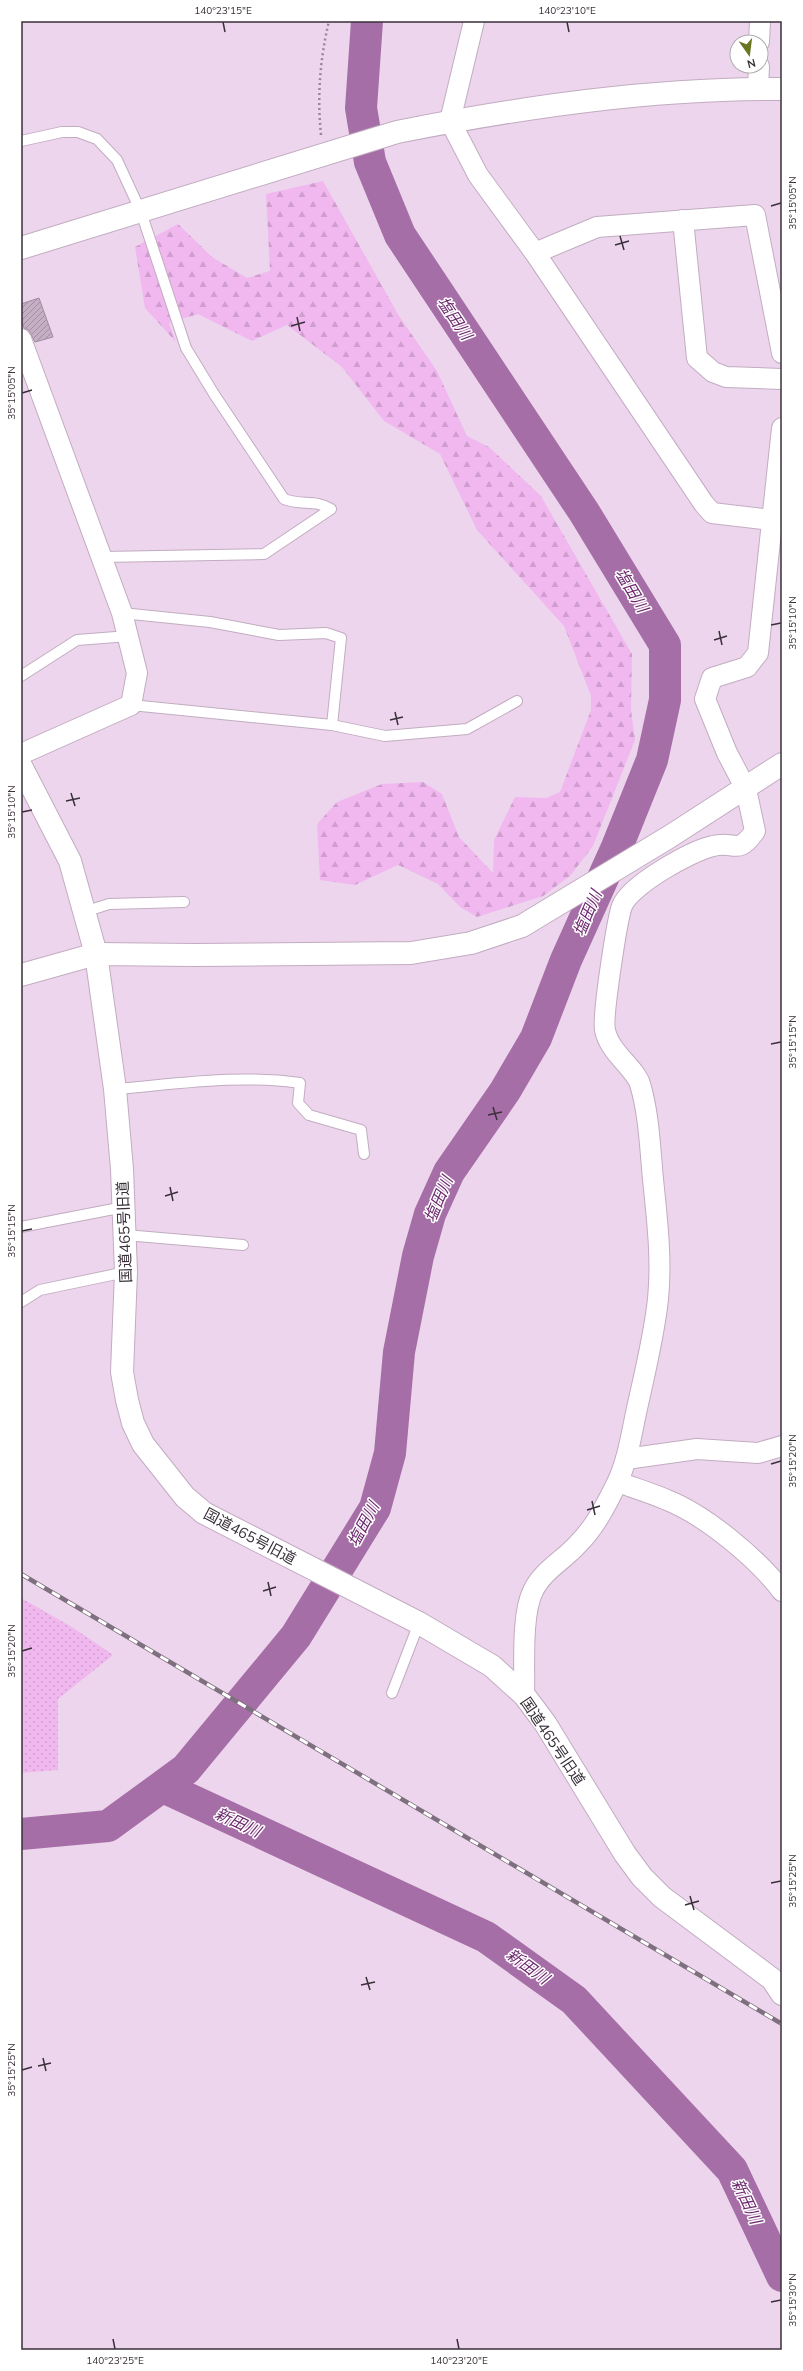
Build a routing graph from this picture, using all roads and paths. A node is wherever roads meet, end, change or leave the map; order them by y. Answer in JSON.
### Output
{"nodes":[{"id":1,"x":329,"y":21,"type":"edge"},
{"id":2,"x":474,"y":21,"type":"edge"},
{"id":3,"x":760,"y":21,"type":"edge"},
{"id":4,"x":760,"y":34,"type":"edge"},
{"id":5,"x":759,"y":74,"type":"edge"},
{"id":6,"x":758,"y":89,"type":"junction"},
{"id":7,"x":782,"y":89,"type":"edge"},
{"id":8,"x":450,"y":121,"type":"junction"},
{"id":9,"x":21,"y":141,"type":"edge"},
{"id":10,"x":323,"y":153,"type":"junction"},
{"id":11,"x":141,"y":212,"type":"junction"},
{"id":12,"x":683,"y":220,"type":"junction"},
{"id":13,"x":21,"y":248,"type":"edge"},
{"id":14,"x":535,"y":253,"type":"junction"},
{"id":15,"x":21,"y":340,"type":"edge"},
{"id":16,"x":782,"y":354,"type":"edge"},
{"id":17,"x":782,"y":379,"type":"edge"},
{"id":18,"x":782,"y":428,"type":"edge"},
{"id":19,"x":772,"y":520,"type":"junction"},
{"id":20,"x":103,"y":557,"type":"junction"},
{"id":21,"x":122,"y":613,"type":"junction"},
{"id":22,"x":129,"y":636,"type":"junction"},
{"id":23,"x":21,"y":676,"type":"edge"},
{"id":24,"x":517,"y":701,"type":"dead end"},
{"id":25,"x":131,"y":706,"type":"junction"},
{"id":26,"x":332,"y":725,"type":"junction"},
{"id":27,"x":21,"y":754,"type":"edge"},
{"id":28,"x":782,"y":764,"type":"edge"},
{"id":29,"x":21,"y":766,"type":"edge"},
{"id":30,"x":746,"y":789,"type":"junction"},
{"id":31,"x":184,"y":902,"type":"dead end"},
{"id":32,"x":84,"y":912,"type":"junction"},
{"id":33,"x":96,"y":954,"type":"junction"},
{"id":34,"x":21,"y":975,"type":"edge"},
{"id":35,"x":115,"y":1089,"type":"junction"},
{"id":36,"x":364,"y":1154,"type":"dead end"},
{"id":37,"x":124,"y":1207,"type":"junction"},
{"id":38,"x":21,"y":1228,"type":"edge"},
{"id":39,"x":125,"y":1235,"type":"junction"},
{"id":40,"x":243,"y":1245,"type":"dead end"},
{"id":41,"x":126,"y":1272,"type":"junction"},
{"id":42,"x":21,"y":1302,"type":"edge"},
{"id":43,"x":782,"y":1446,"type":"edge"},
{"id":44,"x":626,"y":1459,"type":"junction"},
{"id":45,"x":618,"y":1482,"type":"junction"},
{"id":46,"x":782,"y":1591,"type":"edge"},
{"id":47,"x":419,"y":1623,"type":"junction"},
{"id":48,"x":392,"y":1693,"type":"dead end"},
{"id":49,"x":524,"y":1695,"type":"junction"},
{"id":50,"x":782,"y":1994,"type":"edge"}],
"edges":[{"from":1,"to":10,"type":"path"},
{"from":2,"to":8,"type":"street"},
{"from":3,"to":4,"type":"street"},
{"from":5,"to":6,"type":"street"},
{"from":6,"to":7,"type":"street"},
{"from":6,"to":8,"type":"street"},
{"from":8,"to":10,"type":"street"},
{"from":8,"to":14,"type":"street"},
{"from":9,"to":11,"type":"lane"},
{"from":10,"to":11,"type":"street"},
{"from":11,"to":13,"type":"street"},
{"from":11,"to":20,"type":"lane"},
{"from":12,"to":14,"type":"street"},
{"from":12,"to":16,"type":"street"},
{"from":12,"to":17,"type":"street"},
{"from":14,"to":19,"type":"street"},
{"from":15,"to":20,"type":"street"},
{"from":18,"to":19,"type":"street"},
{"from":19,"to":30,"type":"street"},
{"from":20,"to":21,"type":"street"},
{"from":21,"to":22,"type":"street"},
{"from":21,"to":26,"type":"lane"},
{"from":22,"to":23,"type":"lane"},
{"from":22,"to":25,"type":"street"},
{"from":24,"to":26,"type":"lane"},
{"from":25,"to":26,"type":"lane"},
{"from":25,"to":27,"type":"street"},
{"from":28,"to":30,"type":"street"},
{"from":29,"to":32,"type":"street","name":"国道465号旧道"},
{"from":30,"to":33,"type":"street"},
{"from":30,"to":44,"type":"street"},
{"from":31,"to":32,"type":"lane"},
{"from":32,"to":33,"type":"street","name":"国道465号旧道"},
{"from":33,"to":34,"type":"street"},
{"from":33,"to":35,"type":"street","name":"国道465号旧道"},
{"from":35,"to":36,"type":"lane"},
{"from":35,"to":37,"type":"street","name":"国道465号旧道"},
{"from":37,"to":38,"type":"lane"},
{"from":37,"to":39,"type":"street","name":"国道465号旧道"},
{"from":39,"to":40,"type":"lane"},
{"from":39,"to":41,"type":"street","name":"国道465号旧道"},
{"from":41,"to":42,"type":"lane"},
{"from":41,"to":47,"type":"street","name":"国道465号旧道"},
{"from":43,"to":44,"type":"street"},
{"from":44,"to":45,"type":"street"},
{"from":45,"to":46,"type":"street"},
{"from":45,"to":49,"type":"street"},
{"from":47,"to":48,"type":"lane"},
{"from":47,"to":49,"type":"street","name":"国道465号旧道"},
{"from":49,"to":50,"type":"street","name":"国道465号旧道"}]}
